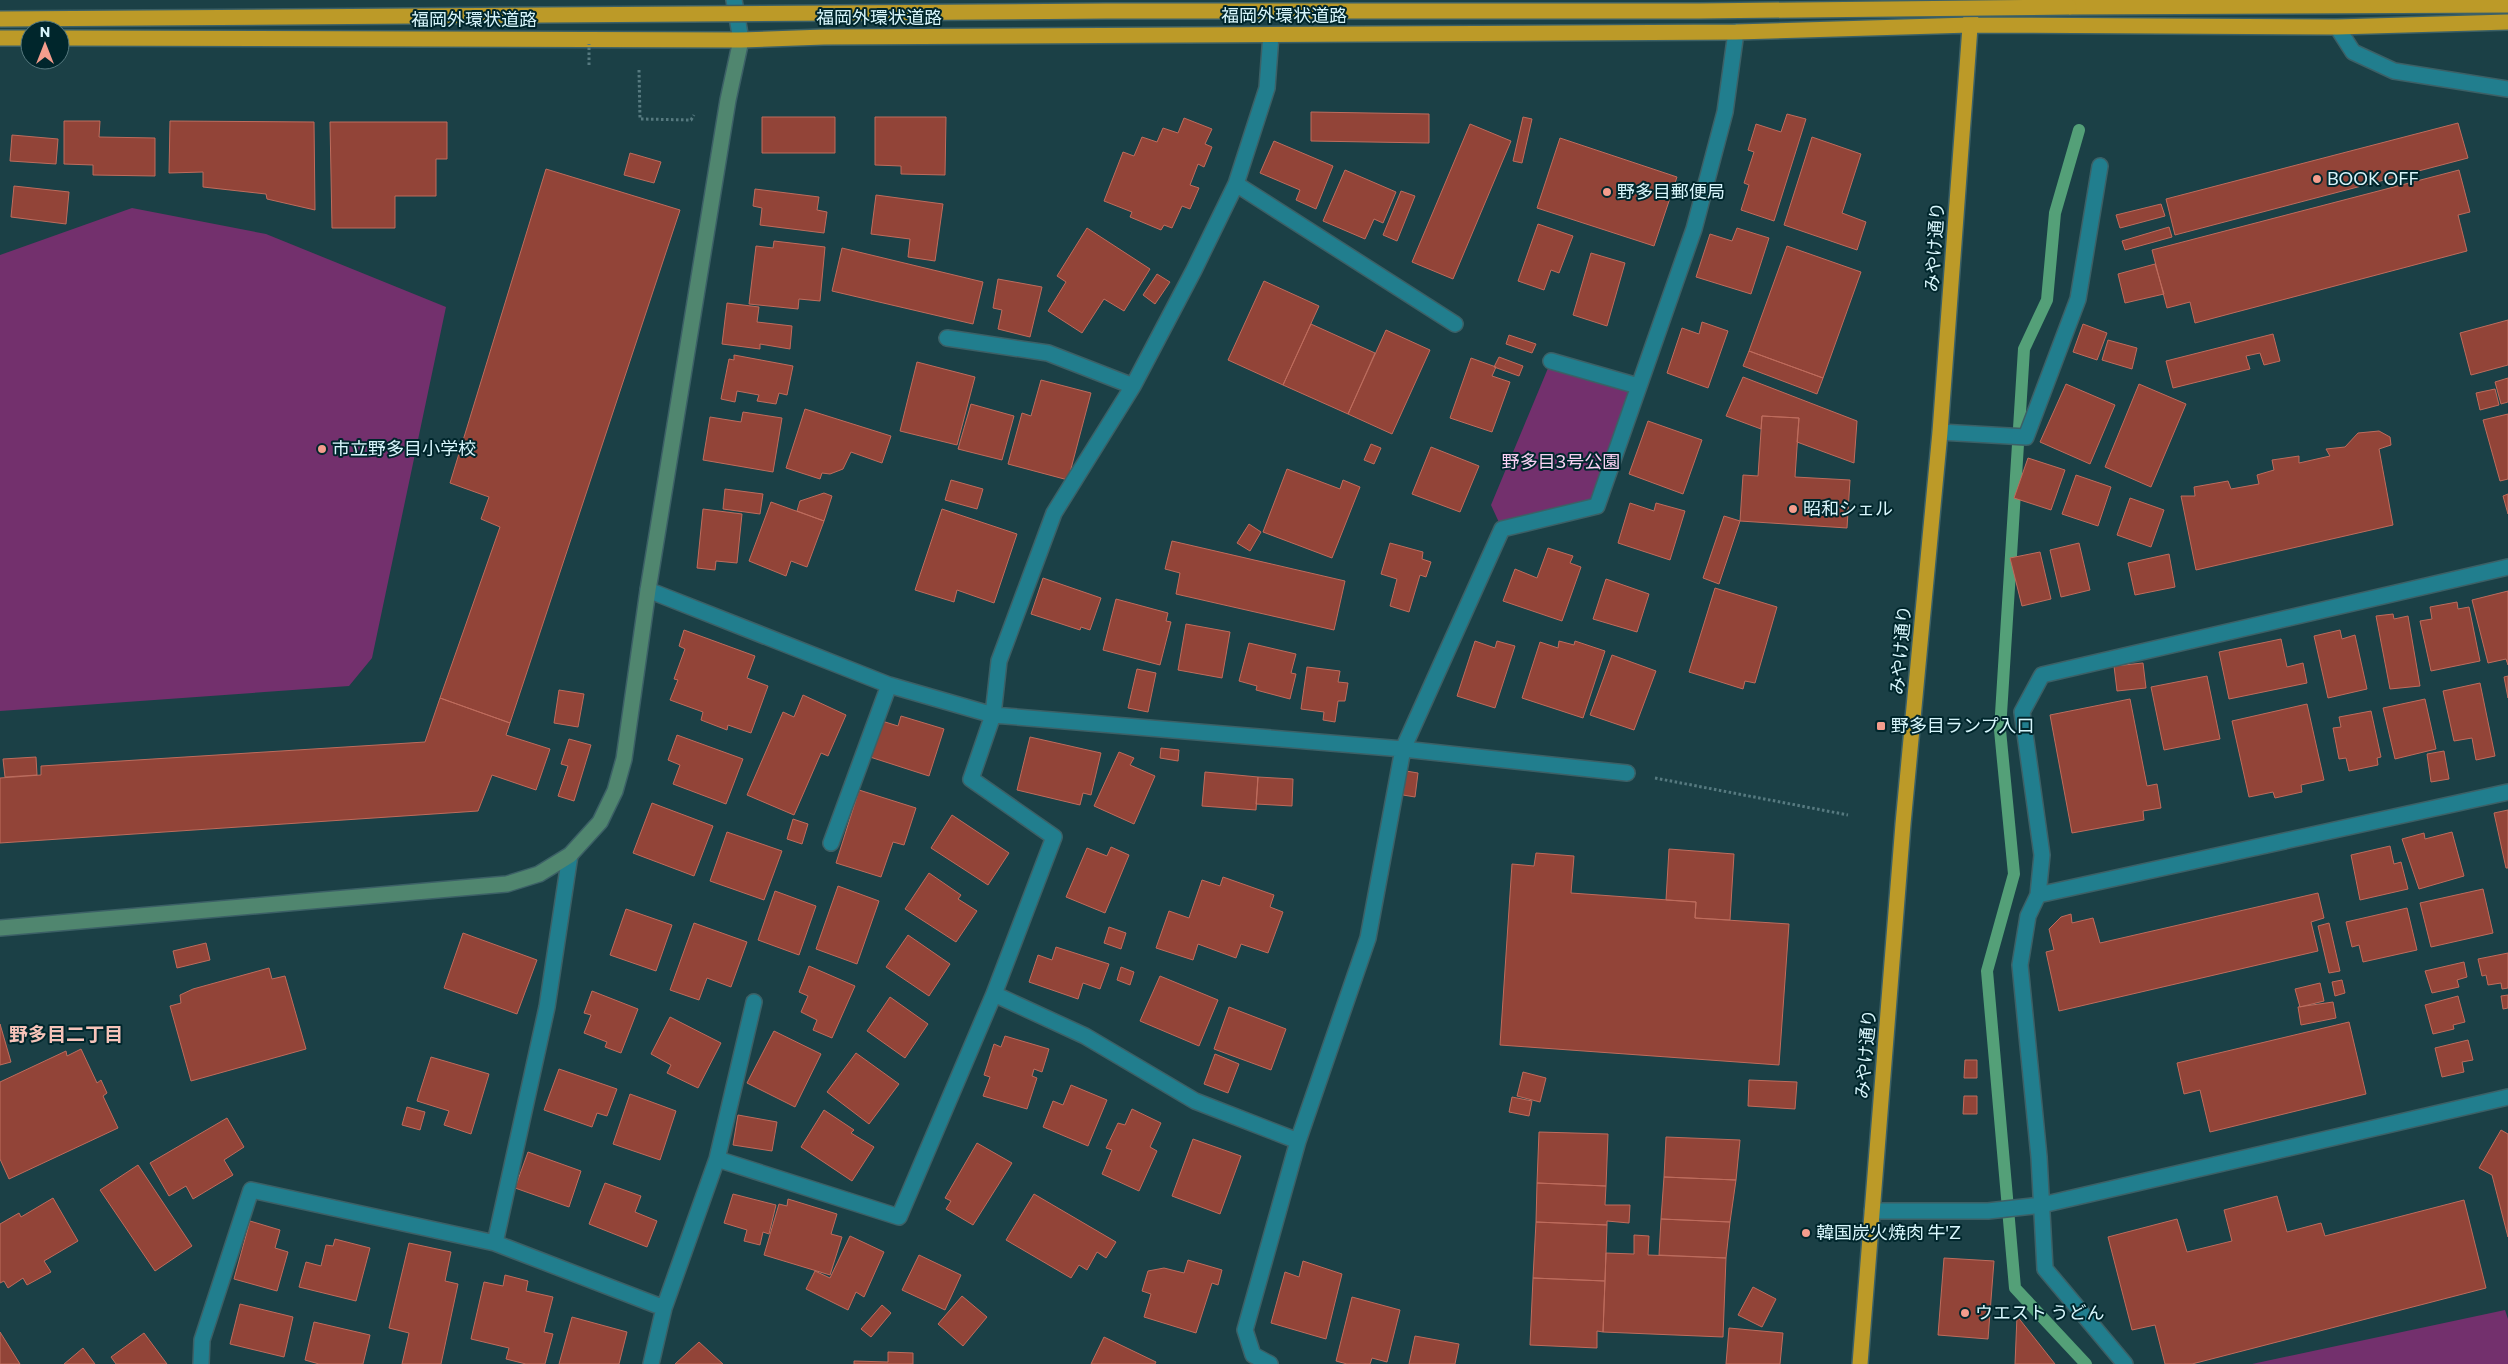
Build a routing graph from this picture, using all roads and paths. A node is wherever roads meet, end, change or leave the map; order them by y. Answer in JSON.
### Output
{"nodes":[{"id":1,"x":734,"y":0,"type":"edge"},
{"id":2,"x":1972,"y":0,"type":"edge"},
{"id":3,"x":2508,"y":5,"type":"edge"},
{"id":4,"x":0,"y":19,"type":"edge"},
{"id":5,"x":2508,"y":22,"type":"edge"},
{"id":6,"x":1970,"y":25,"type":"junction"},
{"id":7,"x":2337,"y":27,"type":"junction"},
{"id":8,"x":1736,"y":32,"type":"junction"},
{"id":9,"x":1271,"y":35,"type":"junction"},
{"id":10,"x":0,"y":38,"type":"edge"},
{"id":11,"x":20,"y":38,"type":"edge"},
{"id":12,"x":70,"y":38,"type":"edge"},
{"id":13,"x":741,"y":40,"type":"junction"},
{"id":14,"x":639,"y":69,"type":"dead end"},
{"id":15,"x":2508,"y":89,"type":"edge"},
{"id":16,"x":691,"y":120,"type":"dead end"},
{"id":17,"x":2100,"y":166,"type":"dead end"},
{"id":18,"x":1236,"y":184,"type":"junction"},
{"id":19,"x":1455,"y":324,"type":"dead end"},
{"id":20,"x":948,"y":338,"type":"dead end"},
{"id":21,"x":1551,"y":361,"type":"dead end"},
{"id":22,"x":1133,"y":386,"type":"junction"},
{"id":23,"x":1638,"y":386,"type":"junction"},
{"id":24,"x":1940,"y":432,"type":"junction"},
{"id":25,"x":2508,"y":566,"type":"edge"},
{"id":26,"x":648,"y":590,"type":"junction"},
{"id":27,"x":889,"y":685,"type":"junction"},
{"id":28,"x":993,"y":714,"type":"junction"},
{"id":29,"x":1403,"y":749,"type":"junction"},
{"id":30,"x":1627,"y":772,"type":"joint"},
{"id":31,"x":2508,"y":792,"type":"edge"},
{"id":32,"x":1848,"y":815,"type":"dead end"},
{"id":33,"x":831,"y":843,"type":"dead end"},
{"id":34,"x":570,"y":855,"type":"junction"},
{"id":35,"x":2038,"y":895,"type":"junction"},
{"id":36,"x":0,"y":928,"type":"edge"},
{"id":37,"x":994,"y":994,"type":"junction"},
{"id":38,"x":754,"y":1002,"type":"dead end"},
{"id":39,"x":2508,"y":1097,"type":"edge"},
{"id":40,"x":1298,"y":1141,"type":"junction"},
{"id":41,"x":717,"y":1159,"type":"junction"},
{"id":42,"x":2042,"y":1205,"type":"junction"},
{"id":43,"x":1872,"y":1211,"type":"junction"},
{"id":44,"x":495,"y":1244,"type":"junction"},
{"id":45,"x":664,"y":1308,"type":"junction"},
{"id":46,"x":201,"y":1364,"type":"edge"},
{"id":47,"x":651,"y":1364,"type":"edge"},
{"id":48,"x":1270,"y":1364,"type":"edge"},
{"id":49,"x":1860,"y":1364,"type":"edge"},
{"id":50,"x":2125,"y":1364,"type":"edge"}],
"edges":[{"from":1,"to":13,"type":"street"},
{"from":2,"to":6,"type":"highway","name":"みやけ通り"},
{"from":3,"to":4,"type":"highway","bridge":true},
{"from":5,"to":7,"type":"highway","name":"福岡外環状道路"},
{"from":6,"to":7,"type":"highway","name":"福岡外環状道路"},
{"from":6,"to":8,"type":"highway","name":"福岡外環状道路"},
{"from":6,"to":24,"type":"highway","name":"みやけ通り"},
{"from":7,"to":15,"type":"street"},
{"from":8,"to":9,"type":"highway","name":"福岡外環状道路"},
{"from":8,"to":23,"type":"street"},
{"from":9,"to":13,"type":"highway","name":"福岡外環状道路"},
{"from":9,"to":18,"type":"street"},
{"from":10,"to":11,"type":"highway"},
{"from":12,"to":13,"type":"highway","name":"福岡外環状道路"},
{"from":13,"to":26,"type":"street"},
{"from":14,"to":16,"type":"path"},
{"from":17,"to":24,"type":"street"},
{"from":18,"to":19,"type":"street"},
{"from":18,"to":22,"type":"street"},
{"from":20,"to":22,"type":"street"},
{"from":21,"to":23,"type":"street"},
{"from":22,"to":28,"type":"street"},
{"from":23,"to":29,"type":"street"},
{"from":24,"to":43,"type":"highway","name":"みやけ通り"},
{"from":25,"to":35,"type":"street"},
{"from":26,"to":27,"type":"street"},
{"from":26,"to":34,"type":"street"},
{"from":27,"to":28,"type":"street"},
{"from":27,"to":33,"type":"street"},
{"from":28,"to":29,"type":"street"},
{"from":28,"to":37,"type":"street"},
{"from":29,"to":30,"type":"street"},
{"from":29,"to":40,"type":"street"},
{"from":30,"to":32,"type":"path"},
{"from":31,"to":35,"type":"street"},
{"from":34,"to":36,"type":"street"},
{"from":34,"to":44,"type":"street"},
{"from":35,"to":42,"type":"street"},
{"from":37,"to":40,"type":"street"},
{"from":37,"to":41,"type":"street"},
{"from":38,"to":41,"type":"street"},
{"from":39,"to":42,"type":"street"},
{"from":40,"to":48,"type":"street"},
{"from":41,"to":45,"type":"street"},
{"from":42,"to":43,"type":"street"},
{"from":42,"to":50,"type":"street"},
{"from":43,"to":49,"type":"highway","name":"みやけ通り"},
{"from":44,"to":45,"type":"street"},
{"from":44,"to":46,"type":"street"},
{"from":45,"to":47,"type":"street"}]}
